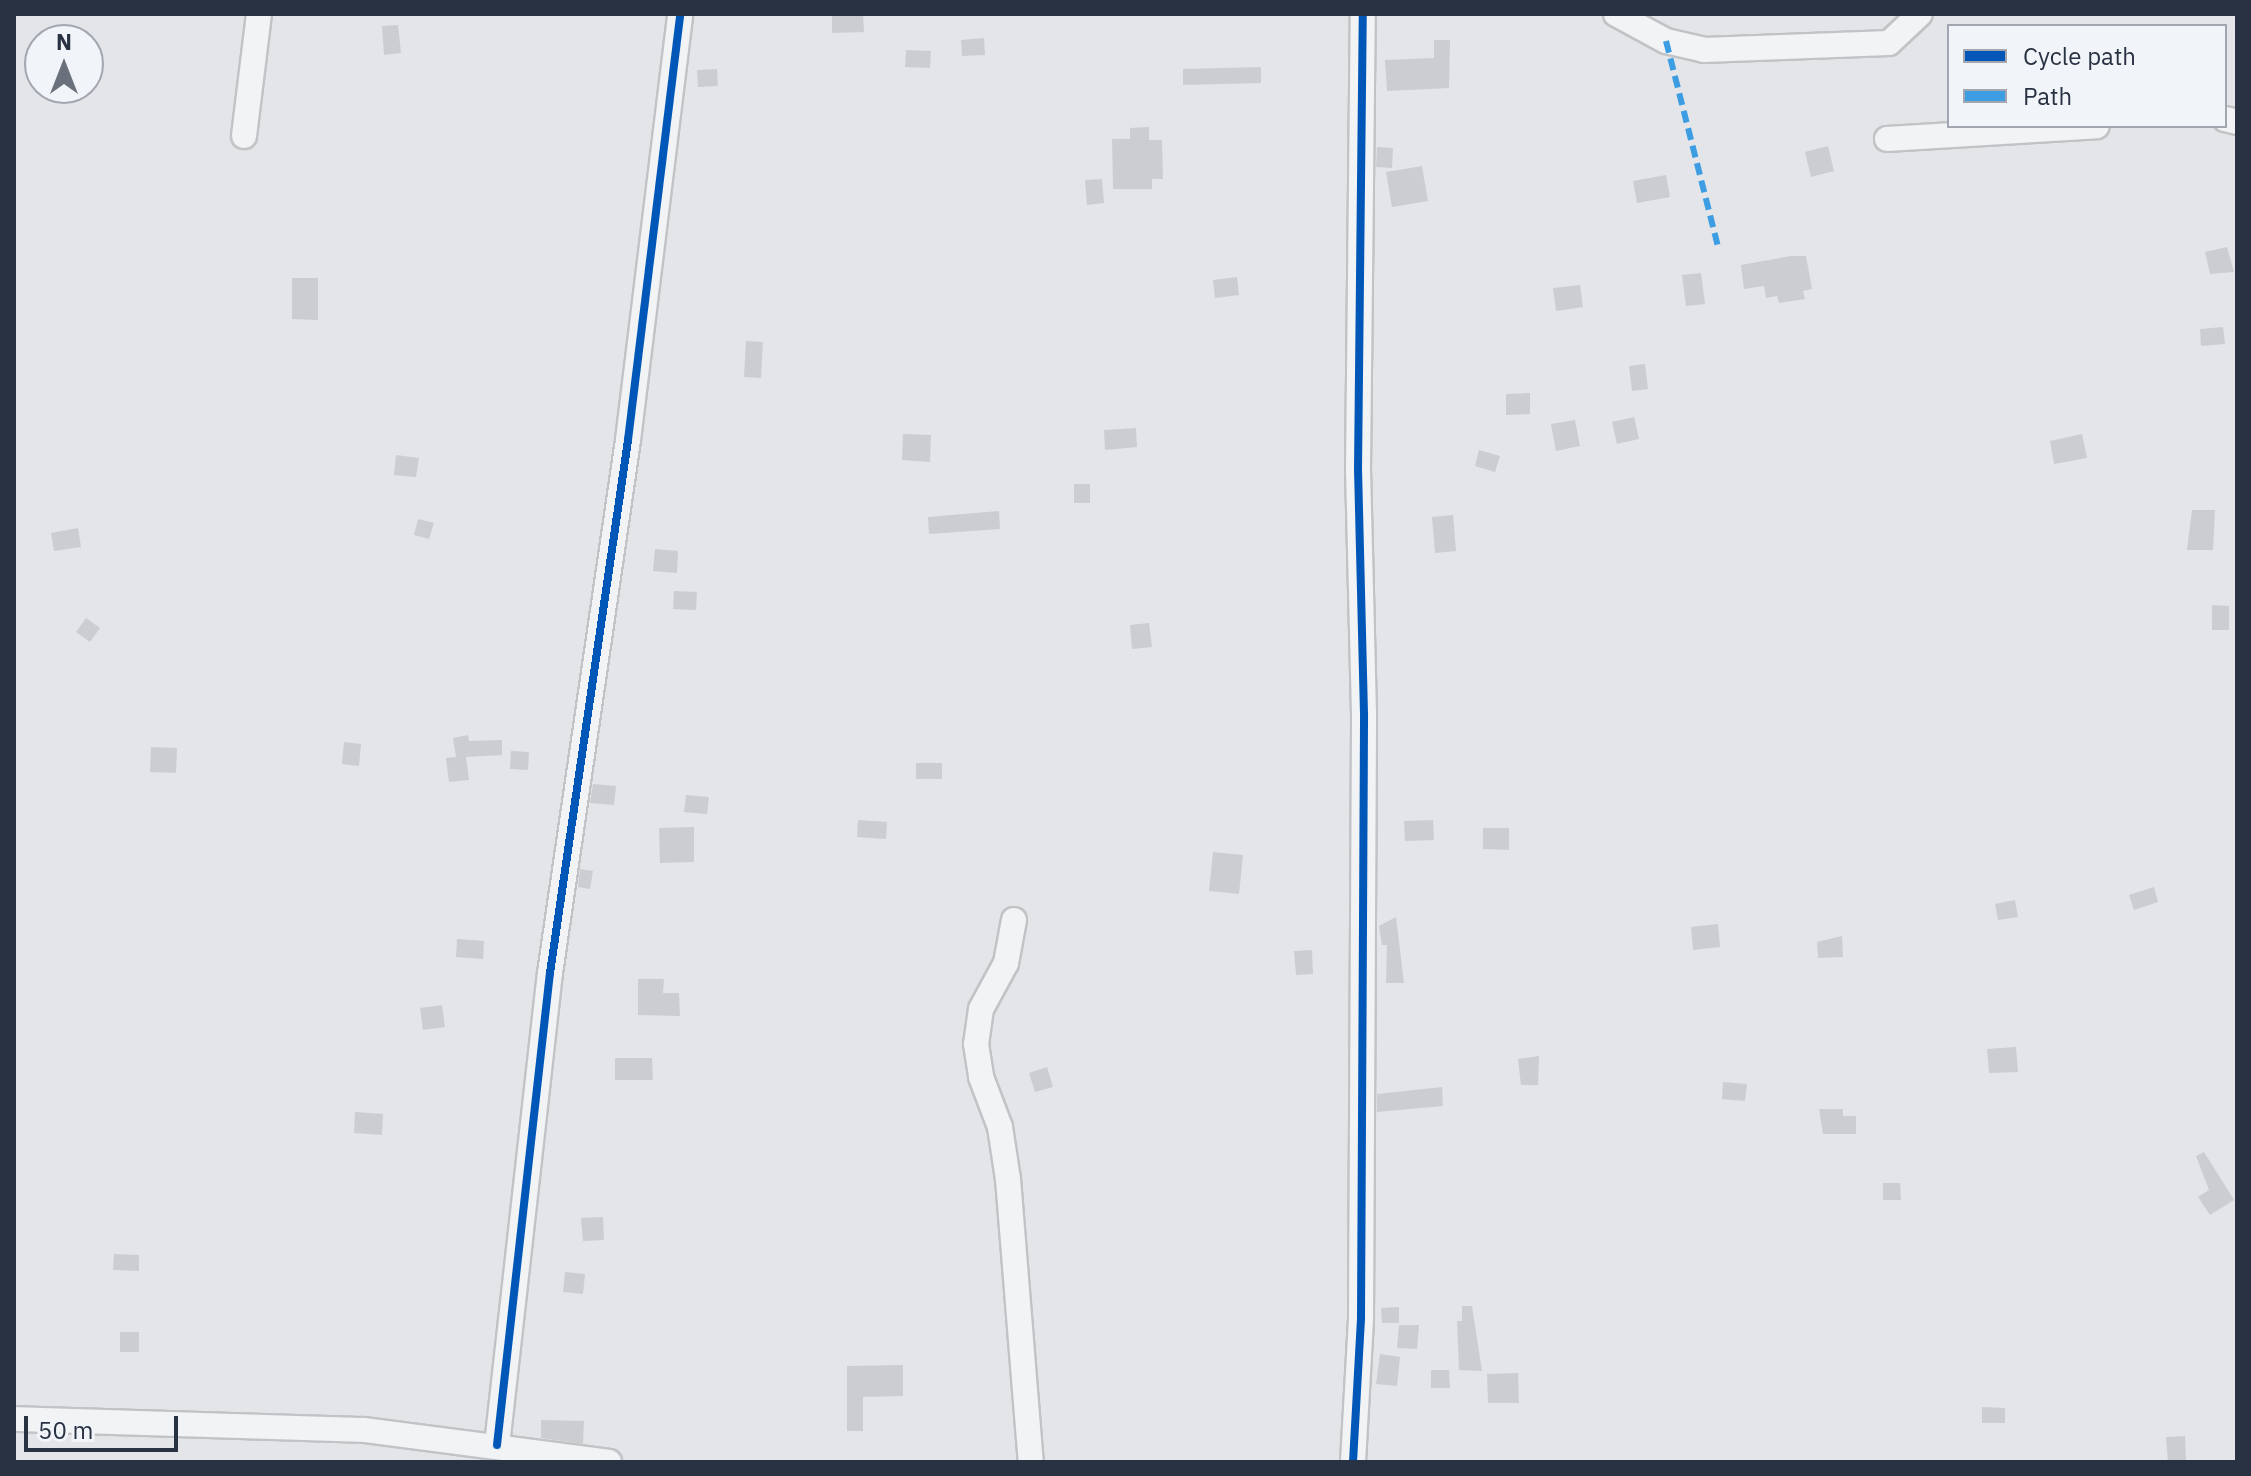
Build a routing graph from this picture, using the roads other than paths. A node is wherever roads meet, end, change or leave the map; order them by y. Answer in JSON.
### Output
{"nodes":[{"id":1,"x":259,"y":14,"type":"edge"},
{"id":2,"x":680,"y":14,"type":"edge"},
{"id":3,"x":1363,"y":14,"type":"edge"},
{"id":4,"x":1616,"y":14,"type":"edge"},
{"id":5,"x":1920,"y":14,"type":"edge"},
{"id":6,"x":2065,"y":128,"type":"edge"},
{"id":7,"x":244,"y":136,"type":"dead end"},
{"id":8,"x":1887,"y":139,"type":"dead end"},
{"id":9,"x":1014,"y":920,"type":"dead end"},
{"id":10,"x":14,"y":1419,"type":"edge"},
{"id":11,"x":497,"y":1445,"type":"junction"},
{"id":12,"x":609,"y":1462,"type":"edge"},
{"id":13,"x":1031,"y":1462,"type":"edge"},
{"id":14,"x":1353,"y":1462,"type":"edge"}],
"edges":[{"from":1,"to":7,"type":"street"},
{"from":2,"to":11,"type":"street"},
{"from":3,"to":14,"type":"street"},
{"from":4,"to":5,"type":"street"},
{"from":6,"to":8,"type":"street"},
{"from":9,"to":13,"type":"street"},
{"from":10,"to":11,"type":"street"},
{"from":11,"to":12,"type":"street"}]}
